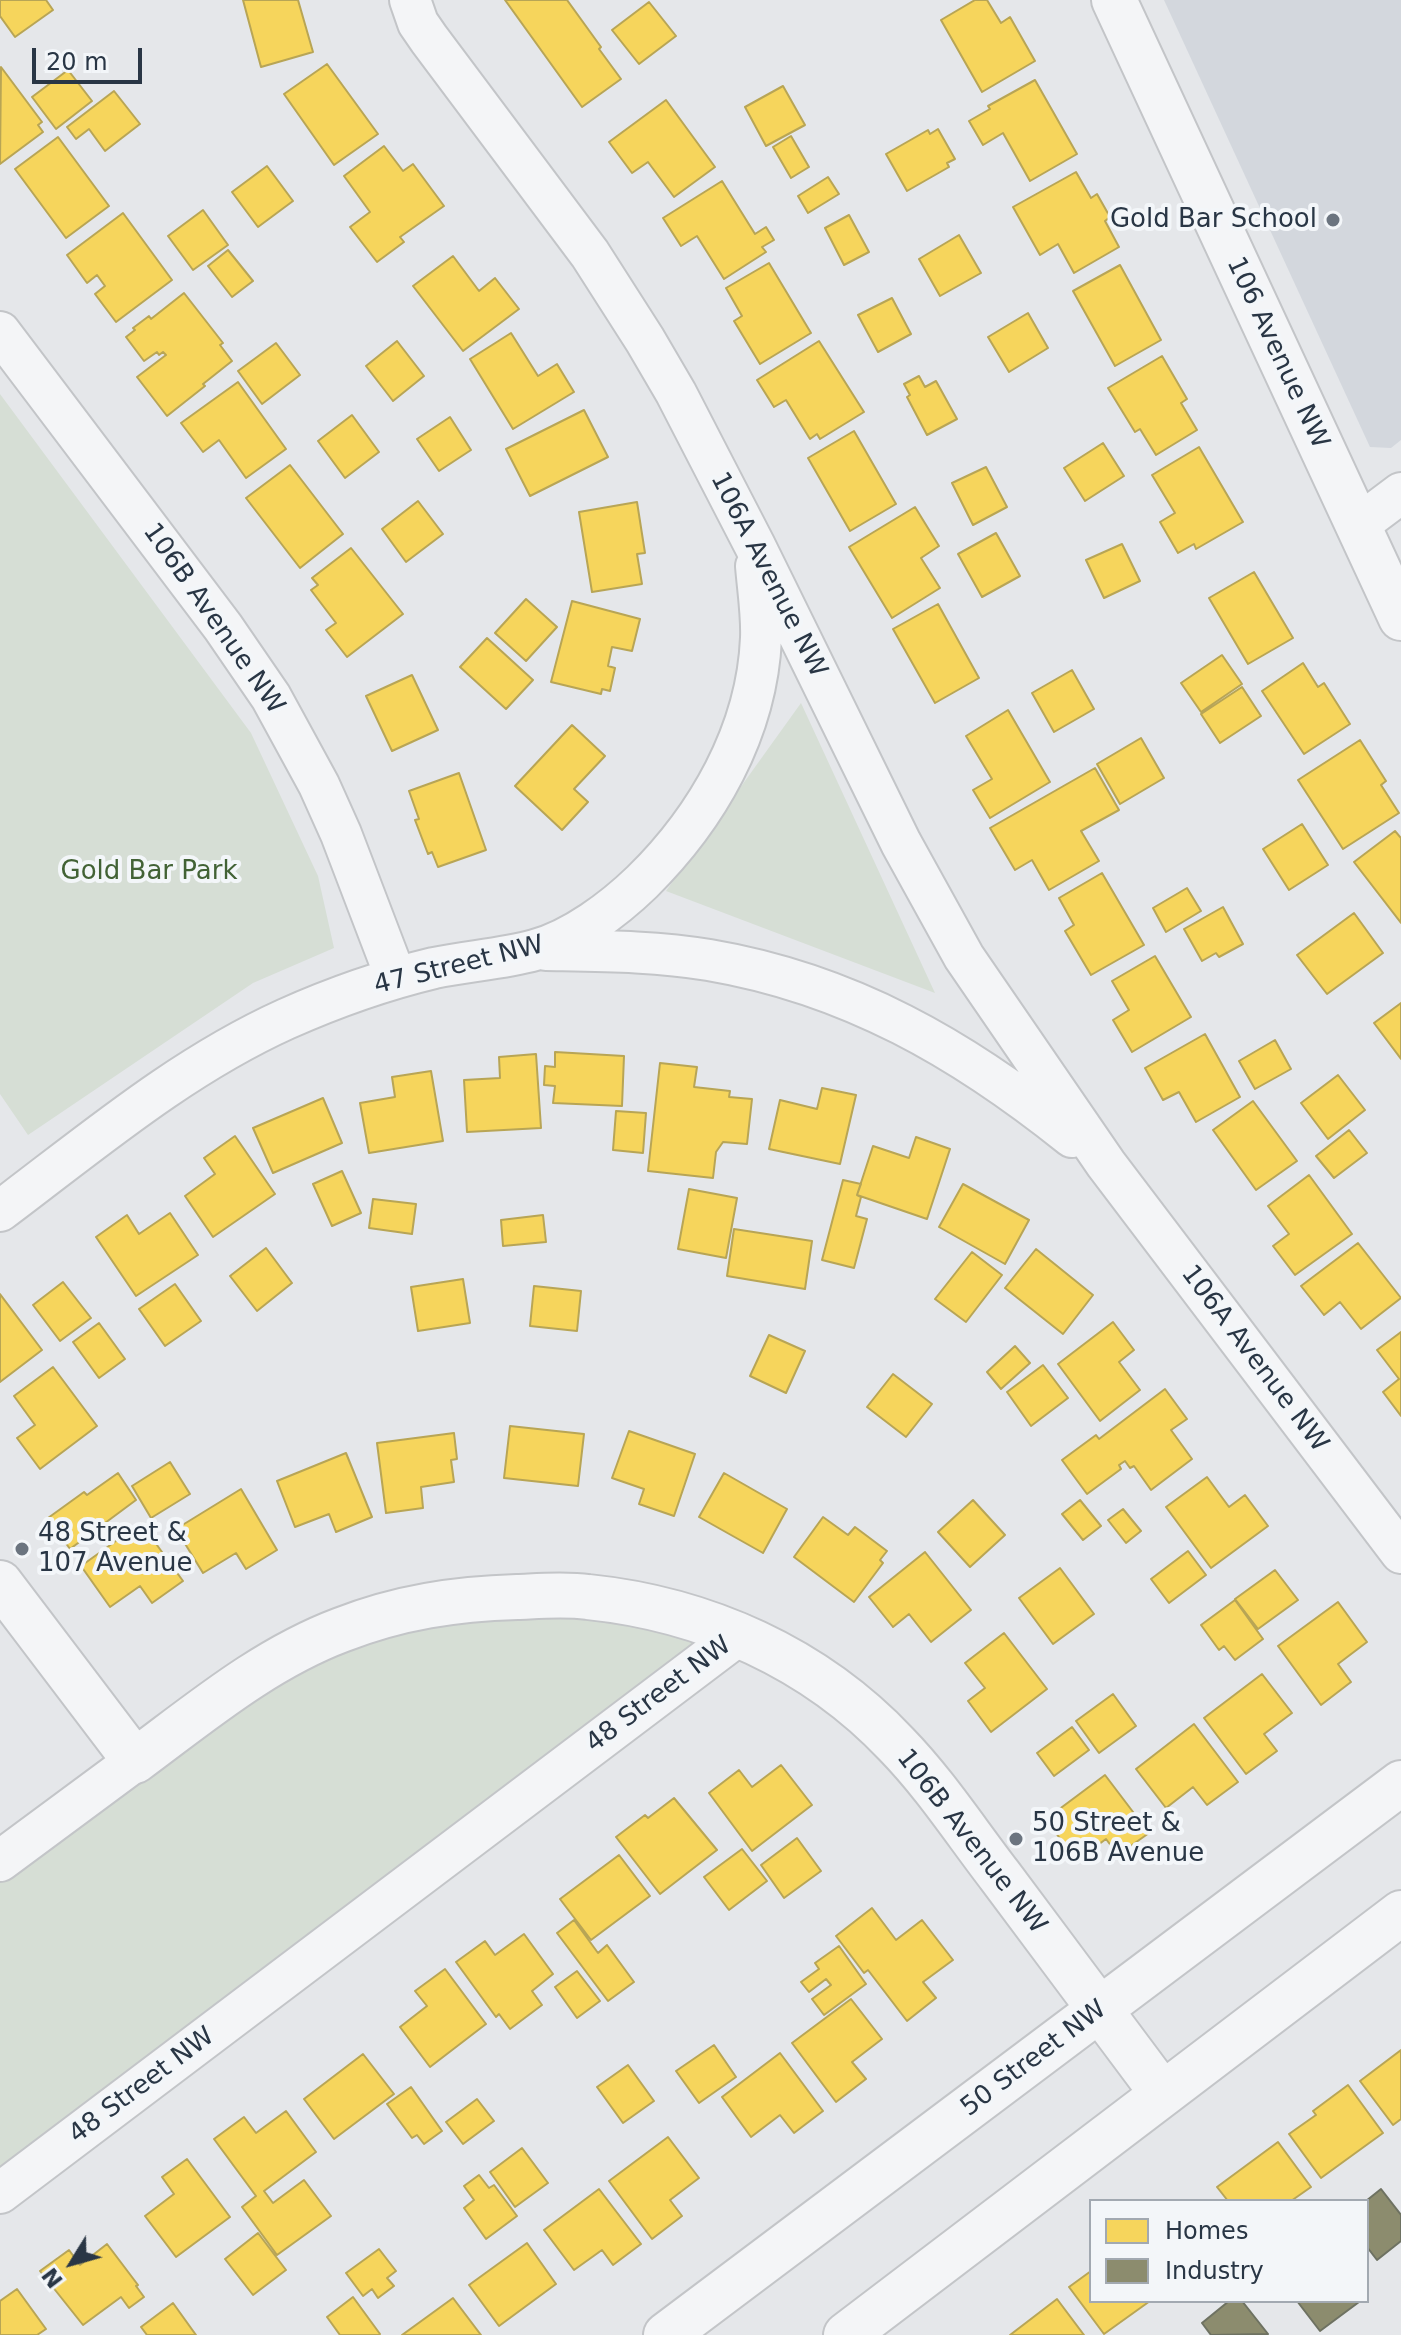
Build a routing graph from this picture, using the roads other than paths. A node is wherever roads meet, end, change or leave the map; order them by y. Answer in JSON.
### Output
{"nodes":[{"id":1,"x":410,"y":0,"type":"edge"},
{"id":2,"x":1114,"y":0,"type":"edge"},
{"id":3,"x":0,"y":332,"type":"edge"},
{"id":4,"x":1401,"y":493,"type":"edge"},
{"id":5,"x":1357,"y":526,"type":"junction"},
{"id":6,"x":755,"y":546,"type":"junction"},
{"id":7,"x":1401,"y":618,"type":"edge"},
{"id":8,"x":536,"y":950,"type":"junction"},
{"id":9,"x":396,"y":978,"type":"junction"},
{"id":10,"x":1106,"y":1164,"type":"junction"},
{"id":11,"x":0,"y":1211,"type":"edge"},
{"id":12,"x":1401,"y":1553,"type":"edge"},
{"id":13,"x":0,"y":1583,"type":"edge"},
{"id":14,"x":740,"y":1634,"type":"junction"},
{"id":15,"x":135,"y":1761,"type":"junction"},
{"id":16,"x":1401,"y":1783,"type":"edge"},
{"id":17,"x":0,"y":1861,"type":"edge"},
{"id":18,"x":1401,"y":1913,"type":"edge"},
{"id":19,"x":1100,"y":2010,"type":"junction"},
{"id":20,"x":1162,"y":2093,"type":"junction"},
{"id":21,"x":0,"y":2193,"type":"edge"},
{"id":22,"x":666,"y":2335,"type":"edge"},
{"id":23,"x":846,"y":2335,"type":"edge"}],
"edges":[{"from":1,"to":6,"type":"street","name":"106A Avenue NW"},
{"from":2,"to":5,"type":"street","name":"106 Avenue NW"},
{"from":3,"to":9,"type":"street","name":"106B Avenue NW"},
{"from":4,"to":5,"type":"street"},
{"from":5,"to":7,"type":"street","name":"106 Avenue NW"},
{"from":6,"to":8,"type":"street","name":"47 Street NW"},
{"from":6,"to":10,"type":"street","name":"106A Avenue NW"},
{"from":8,"to":9,"type":"street","name":"47 Street NW"},
{"from":8,"to":10,"type":"street","name":"106A Avenue NW"},
{"from":9,"to":11,"type":"street","name":"47 Street NW"},
{"from":10,"to":12,"type":"street","name":"106A Avenue NW"},
{"from":13,"to":15,"type":"street"},
{"from":14,"to":15,"type":"street","name":"48 Street NW"},
{"from":14,"to":19,"type":"street","name":"106B Avenue NW"},
{"from":14,"to":21,"type":"street","name":"48 Street NW"},
{"from":15,"to":17,"type":"street","name":"48 Street NW"},
{"from":16,"to":19,"type":"street","name":"50 Street NW"},
{"from":18,"to":20,"type":"street"},
{"from":19,"to":20,"type":"street","name":"106B Avenue NW"},
{"from":19,"to":22,"type":"street","name":"50 Street NW"},
{"from":20,"to":23,"type":"street"}]}
